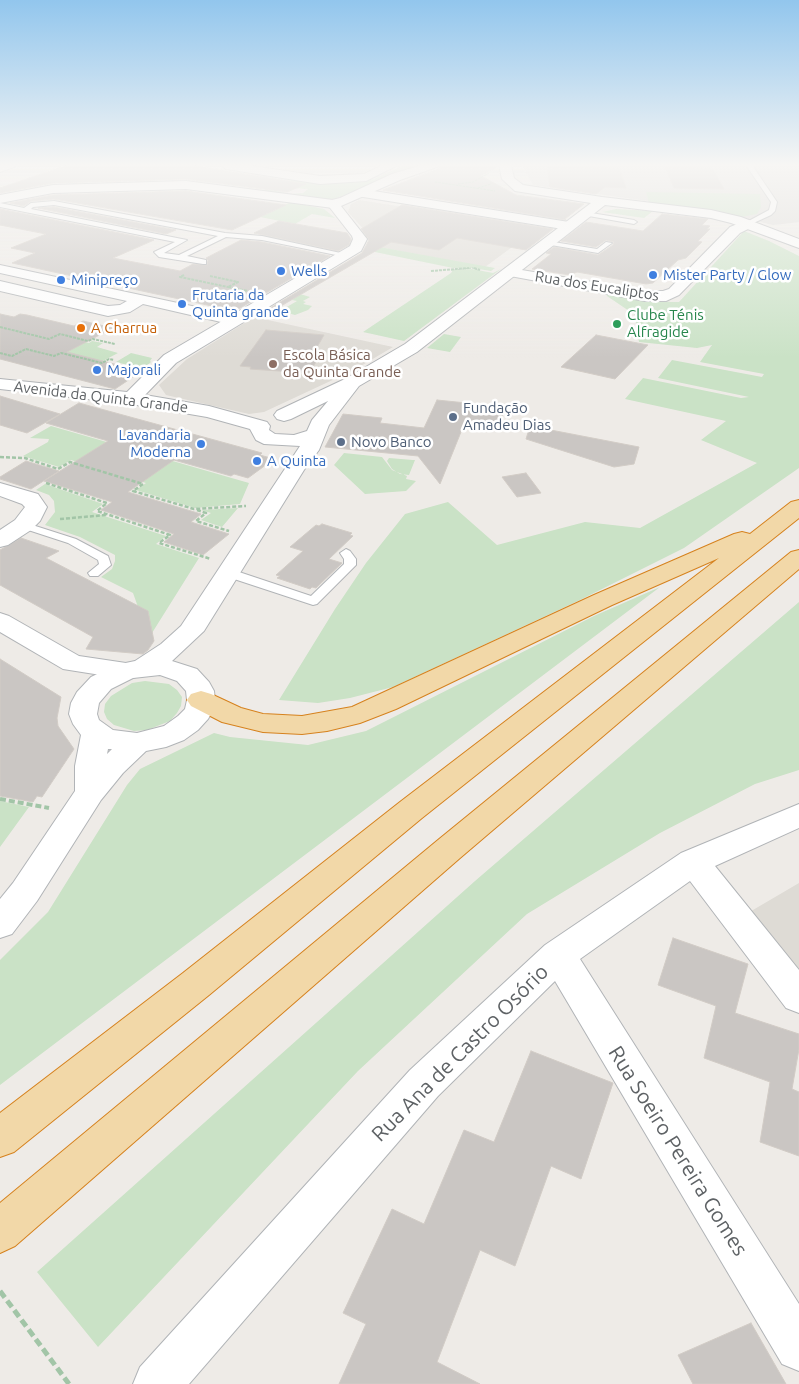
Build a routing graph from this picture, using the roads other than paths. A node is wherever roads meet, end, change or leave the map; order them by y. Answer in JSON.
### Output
{"nodes":[{"id":1,"x":125,"y":230,"type":"edge"},
{"id":2,"x":196,"y":230,"type":"edge"},
{"id":3,"x":353,"y":230,"type":"edge"},
{"id":4,"x":564,"y":230,"type":"edge"},
{"id":5,"x":735,"y":230,"type":"edge"},
{"id":6,"x":762,"y":230,"type":"edge"},
{"id":7,"x":203,"y":231,"type":"junction"},
{"id":8,"x":225,"y":235,"type":"junction"},
{"id":9,"x":182,"y":241,"type":"junction"},
{"id":10,"x":547,"y":243,"type":"junction"},
{"id":11,"x":608,"y":243,"type":"dead end"},
{"id":12,"x":799,"y":244,"type":"edge"},
{"id":13,"x":346,"y":255,"type":"junction"},
{"id":14,"x":180,"y":257,"type":"junction"},
{"id":15,"x":203,"y":262,"type":"dead end"},
{"id":16,"x":0,"y":269,"type":"edge"},
{"id":17,"x":510,"y":272,"type":"junction"},
{"id":18,"x":0,"y":286,"type":"edge"},
{"id":19,"x":142,"y":300,"type":"junction"},
{"id":20,"x":234,"y":320,"type":"junction"},
{"id":21,"x":353,"y":382,"type":"junction"},
{"id":22,"x":0,"y":384,"type":"edge"},
{"id":23,"x":131,"y":398,"type":"junction"},
{"id":24,"x":284,"y":414,"type":"junction"},
{"id":25,"x":260,"y":426,"type":"junction"},
{"id":26,"x":316,"y":429,"type":"junction"},
{"id":27,"x":280,"y":441,"type":"junction"},
{"id":28,"x":296,"y":467,"type":"junction"},
{"id":29,"x":0,"y":489,"type":"edge"},
{"id":30,"x":790,"y":515,"type":"edge"},
{"id":31,"x":25,"y":523,"type":"junction"},
{"id":32,"x":0,"y":540,"type":"edge"},
{"id":33,"x":346,"y":553,"type":"dead end"},
{"id":34,"x":799,"y":557,"type":"edge"},
{"id":35,"x":231,"y":570,"type":"junction"},
{"id":36,"x":94,"y":573,"type":"dead end"},
{"id":37,"x":0,"y":621,"type":"edge"},
{"id":38,"x":192,"y":631,"type":"junction"},
{"id":39,"x":72,"y":663,"type":"junction"},
{"id":40,"x":135,"y":669,"type":"junction"},
{"id":41,"x":187,"y":676,"type":"junction"},
{"id":42,"x":92,"y":692,"type":"junction"},
{"id":43,"x":201,"y":700,"type":"junction"},
{"id":44,"x":96,"y":733,"type":"junction"},
{"id":45,"x":137,"y":743,"type":"junction"},
{"id":46,"x":83,"y":803,"type":"junction"},
{"id":47,"x":799,"y":814,"type":"edge"},
{"id":48,"x":693,"y":862,"type":"junction"},
{"id":49,"x":0,"y":924,"type":"edge"},
{"id":50,"x":558,"y":955,"type":"junction"},
{"id":51,"x":799,"y":997,"type":"edge"},
{"id":52,"x":0,"y":1138,"type":"edge"},
{"id":53,"x":0,"y":1230,"type":"edge"},
{"id":54,"x":799,"y":1347,"type":"edge"},
{"id":55,"x":169,"y":1380,"type":"edge"}],
"edges":[{"from":1,"to":9,"type":"lane"},
{"from":2,"to":7,"type":"lane"},
{"from":3,"to":13,"type":"street"},
{"from":4,"to":10,"type":"street"},
{"from":5,"to":17,"type":"street","name":"Rua dos Eucaliptos"},
{"from":6,"to":12,"type":"street"},
{"from":7,"to":8,"type":"lane"},
{"from":7,"to":9,"type":"lane"},
{"from":8,"to":13,"type":"lane"},
{"from":8,"to":14,"type":"lane"},
{"from":9,"to":14,"type":"lane"},
{"from":10,"to":11,"type":"lane"},
{"from":10,"to":17,"type":"street"},
{"from":13,"to":20,"type":"street"},
{"from":14,"to":15,"type":"lane"},
{"from":16,"to":19,"type":"street"},
{"from":17,"to":21,"type":"street"},
{"from":18,"to":19,"type":"street"},
{"from":19,"to":20,"type":"street"},
{"from":20,"to":23,"type":"street"},
{"from":21,"to":24,"type":"street"},
{"from":21,"to":26,"type":"street"},
{"from":22,"to":23,"type":"street","name":"Avenida da Quinta Grande"},
{"from":23,"to":25,"type":"street","name":"Avenida da Quinta Grande"},
{"from":24,"to":25,"type":"street"},
{"from":24,"to":26,"type":"street"},
{"from":25,"to":27,"type":"street","name":"Avenida da Quinta Grande"},
{"from":26,"to":27,"type":"street"},
{"from":26,"to":28,"type":"street"},
{"from":27,"to":28,"type":"street"},
{"from":28,"to":35,"type":"street"},
{"from":29,"to":31,"type":"street"},
{"from":30,"to":43,"type":"highway"},
{"from":30,"to":52,"type":"highway"},
{"from":31,"to":32,"type":"street"},
{"from":31,"to":36,"type":"lane"},
{"from":33,"to":35,"type":"lane"},
{"from":34,"to":53,"type":"highway"},
{"from":35,"to":38,"type":"street"},
{"from":37,"to":39,"type":"street"},
{"from":38,"to":40,"type":"street"},
{"from":38,"to":41,"type":"street"},
{"from":39,"to":40,"type":"street"},
{"from":39,"to":42,"type":"street"},
{"from":40,"to":41,"type":"street"},
{"from":40,"to":42,"type":"street"},
{"from":41,"to":43,"type":"street"},
{"from":42,"to":44,"type":"street"},
{"from":43,"to":45,"type":"street"},
{"from":44,"to":45,"type":"street"},
{"from":44,"to":46,"type":"street"},
{"from":45,"to":46,"type":"street"},
{"from":46,"to":49,"type":"street"},
{"from":47,"to":48,"type":"street","name":"Rua Ana de Castro Osório"},
{"from":48,"to":50,"type":"street","name":"Rua Ana de Castro Osório"},
{"from":48,"to":51,"type":"street"},
{"from":50,"to":54,"type":"street","name":"Rua Soeiro Pereira Gomes"},
{"from":50,"to":55,"type":"street","name":"Rua Ana de Castro Osório"}]}
